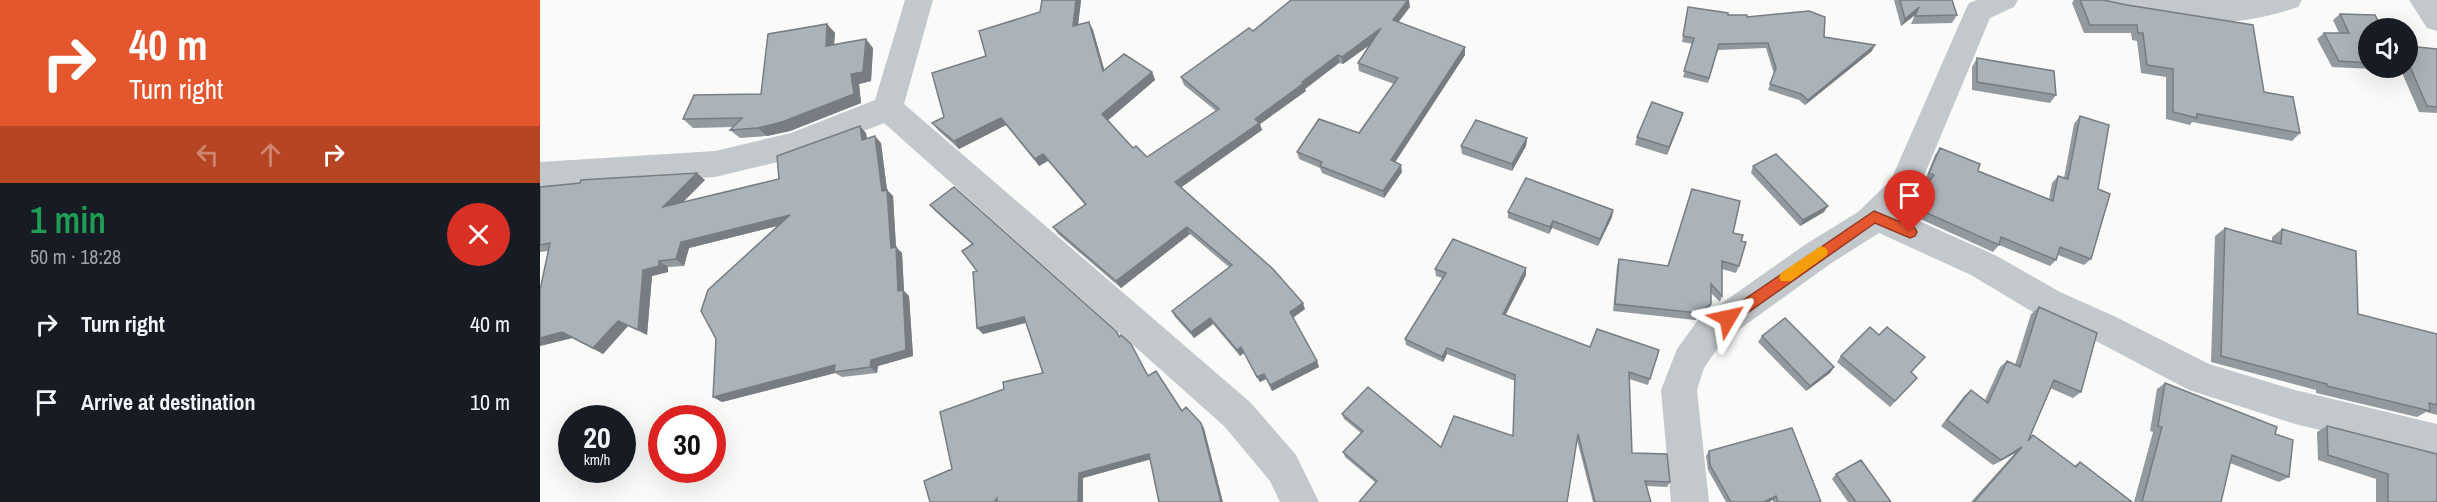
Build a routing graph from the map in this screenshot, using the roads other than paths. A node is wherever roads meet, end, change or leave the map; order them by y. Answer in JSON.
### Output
{"nodes":[{"id":1,"x":919,"y":0,"type":"edge"},
{"id":2,"x":2121,"y":0,"type":"edge"},
{"id":3,"x":2288,"y":0,"type":"edge"},
{"id":4,"x":2423,"y":0,"type":"edge"},
{"id":5,"x":1985,"y":4,"type":"edge"},
{"id":6,"x":2437,"y":20,"type":"edge"},
{"id":7,"x":888,"y":108,"type":"junction"},
{"id":8,"x":540,"y":175,"type":"edge"},
{"id":9,"x":1874,"y":216,"type":"junction"},
{"id":10,"x":2437,"y":441,"type":"edge"},
{"id":11,"x":1300,"y":502,"type":"edge"},
{"id":12,"x":1690,"y":502,"type":"edge"}],
"edges":[{"from":1,"to":7,"type":"street"},
{"from":2,"to":3,"type":"street"},
{"from":4,"to":6,"type":"street"},
{"from":5,"to":9,"type":"street"},
{"from":7,"to":8,"type":"street"},
{"from":7,"to":11,"type":"street"},
{"from":9,"to":10,"type":"street"},
{"from":9,"to":12,"type":"street"}]}
